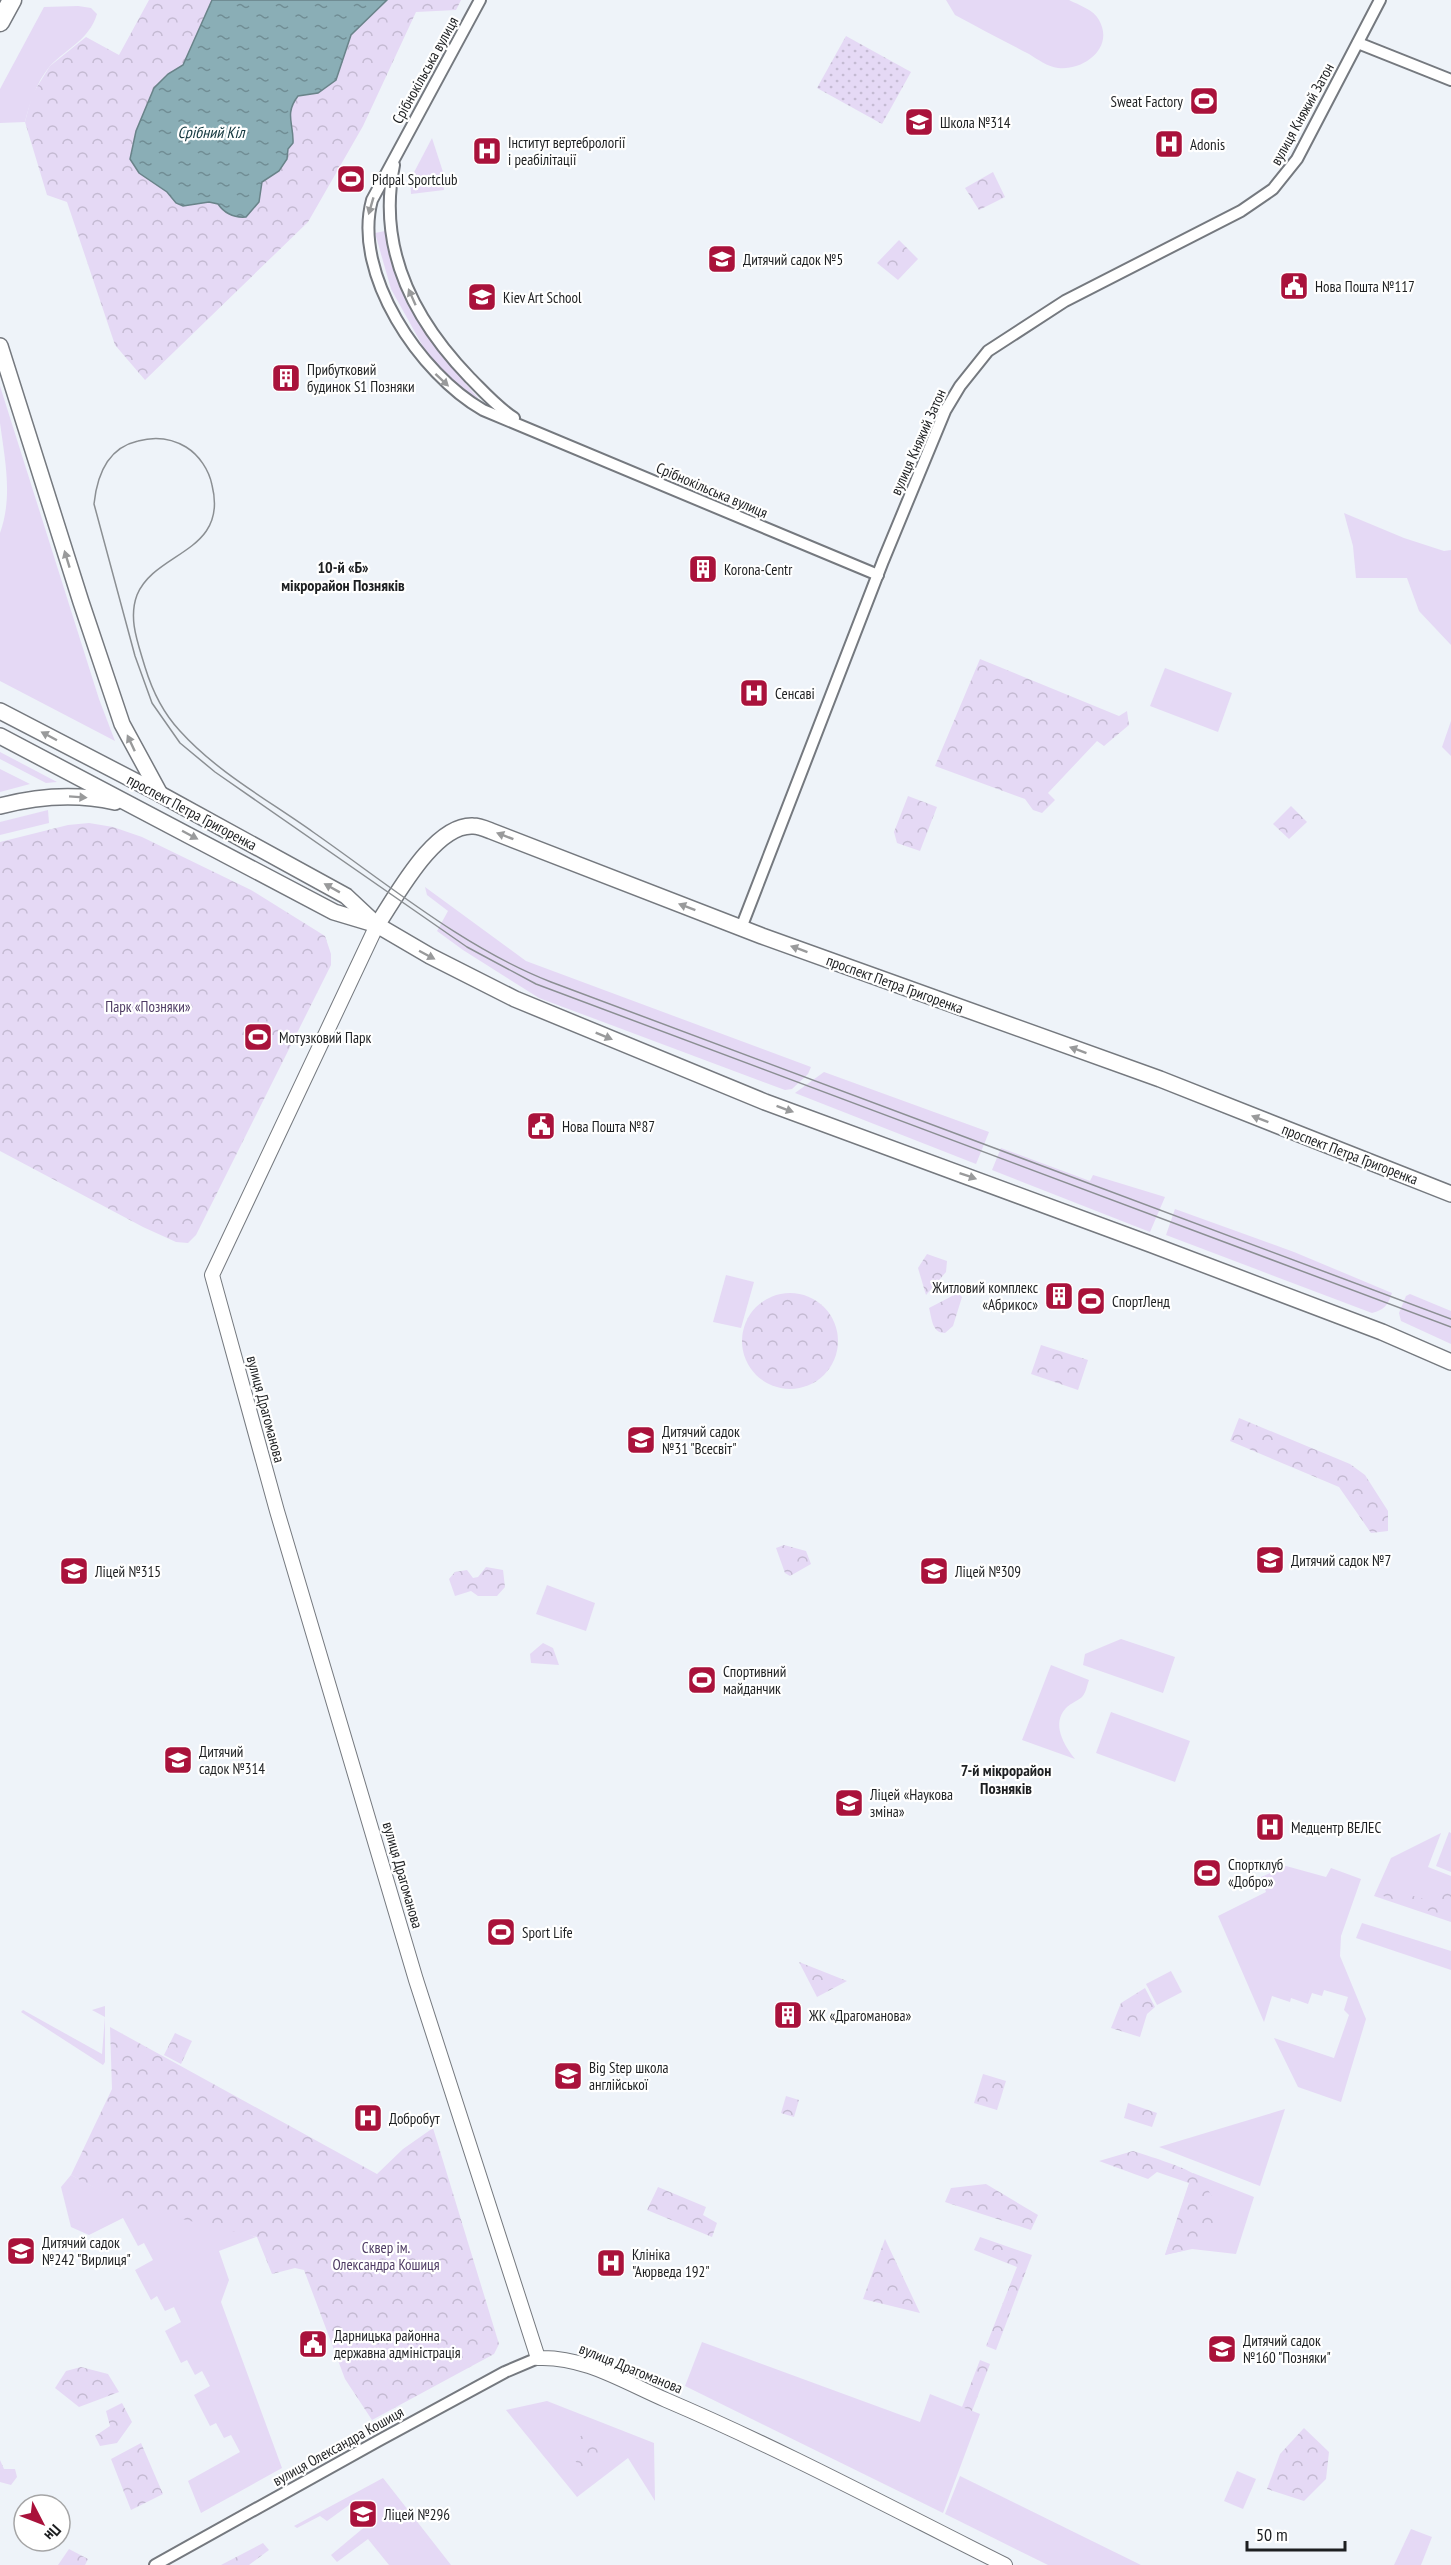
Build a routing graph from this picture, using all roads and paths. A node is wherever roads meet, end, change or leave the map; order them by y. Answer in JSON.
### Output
{"nodes":[{"id":1,"x":12,"y":0,"type":"edge"},
{"id":2,"x":480,"y":0,"type":"edge"},
{"id":3,"x":1380,"y":0,"type":"edge"},
{"id":4,"x":0,"y":22,"type":"edge"},
{"id":5,"x":1358,"y":43,"type":"junction"},
{"id":6,"x":1451,"y":80,"type":"edge"},
{"id":7,"x":396,"y":153,"type":"junction"},
{"id":8,"x":0,"y":346,"type":"edge"},
{"id":9,"x":535,"y":430,"type":"junction"},
{"id":10,"x":878,"y":575,"type":"junction"},
{"id":11,"x":0,"y":711,"type":"edge"},
{"id":12,"x":0,"y":736,"type":"edge"},
{"id":13,"x":160,"y":794,"type":"junction"},
{"id":14,"x":0,"y":806,"type":"edge"},
{"id":15,"x":138,"y":808,"type":"junction"},
{"id":16,"x":377,"y":925,"type":"junction"},
{"id":17,"x":741,"y":928,"type":"junction"},
{"id":18,"x":1451,"y":1194,"type":"edge"},
{"id":19,"x":1451,"y":1362,"type":"edge"},
{"id":20,"x":538,"y":2358,"type":"junction"},
{"id":21,"x":155,"y":2565,"type":"edge"},
{"id":22,"x":1005,"y":2565,"type":"edge"}],
"edges":[{"from":1,"to":4,"type":"highway"},
{"from":2,"to":7,"type":"street","name":"Срібнокільська вулиця"},
{"from":3,"to":5,"type":"street","name":"вулиця Княжий Затон"},
{"from":5,"to":6,"type":"street"},
{"from":5,"to":10,"type":"street","name":"вулиця Княжий Затон"},
{"from":9,"to":7,"type":"street","name":"Срібнокільська вулиця","one_way":true},
{"from":7,"to":9,"type":"street","name":"Срібнокільська вулиця","one_way":true},
{"from":13,"to":8,"type":"main road","one_way":true},
{"from":9,"to":10,"type":"street","name":"Срібнокільська вулиця"},
{"from":10,"to":17,"type":"street","name":"вулиця Княжий Затон"},
{"from":13,"to":11,"type":"main road","name":"проспект Петра Григоренка","one_way":true},
{"from":12,"to":15,"type":"main road","name":"проспект Петра Григоренка"},
{"from":16,"to":13,"type":"main road","name":"проспект Петра Григоренка","one_way":true},
{"from":14,"to":15,"type":"main road","one_way":true},
{"from":15,"to":16,"type":"main road","name":"проспект Петра Григоренка","one_way":true},
{"from":17,"to":16,"type":"main road","name":"проспект Петра Григоренка","one_way":true},
{"from":16,"to":19,"type":"main road","name":"проспект Петра Григоренка","one_way":true},
{"from":16,"to":20,"type":"street","name":"вулиця Драгоманова"},
{"from":18,"to":17,"type":"main road","name":"проспект Петра Григоренка","one_way":true},
{"from":20,"to":21,"type":"street","name":"вулиця Олександра Кошиця"},
{"from":20,"to":22,"type":"street","name":"вулиця Драгоманова"}]}
